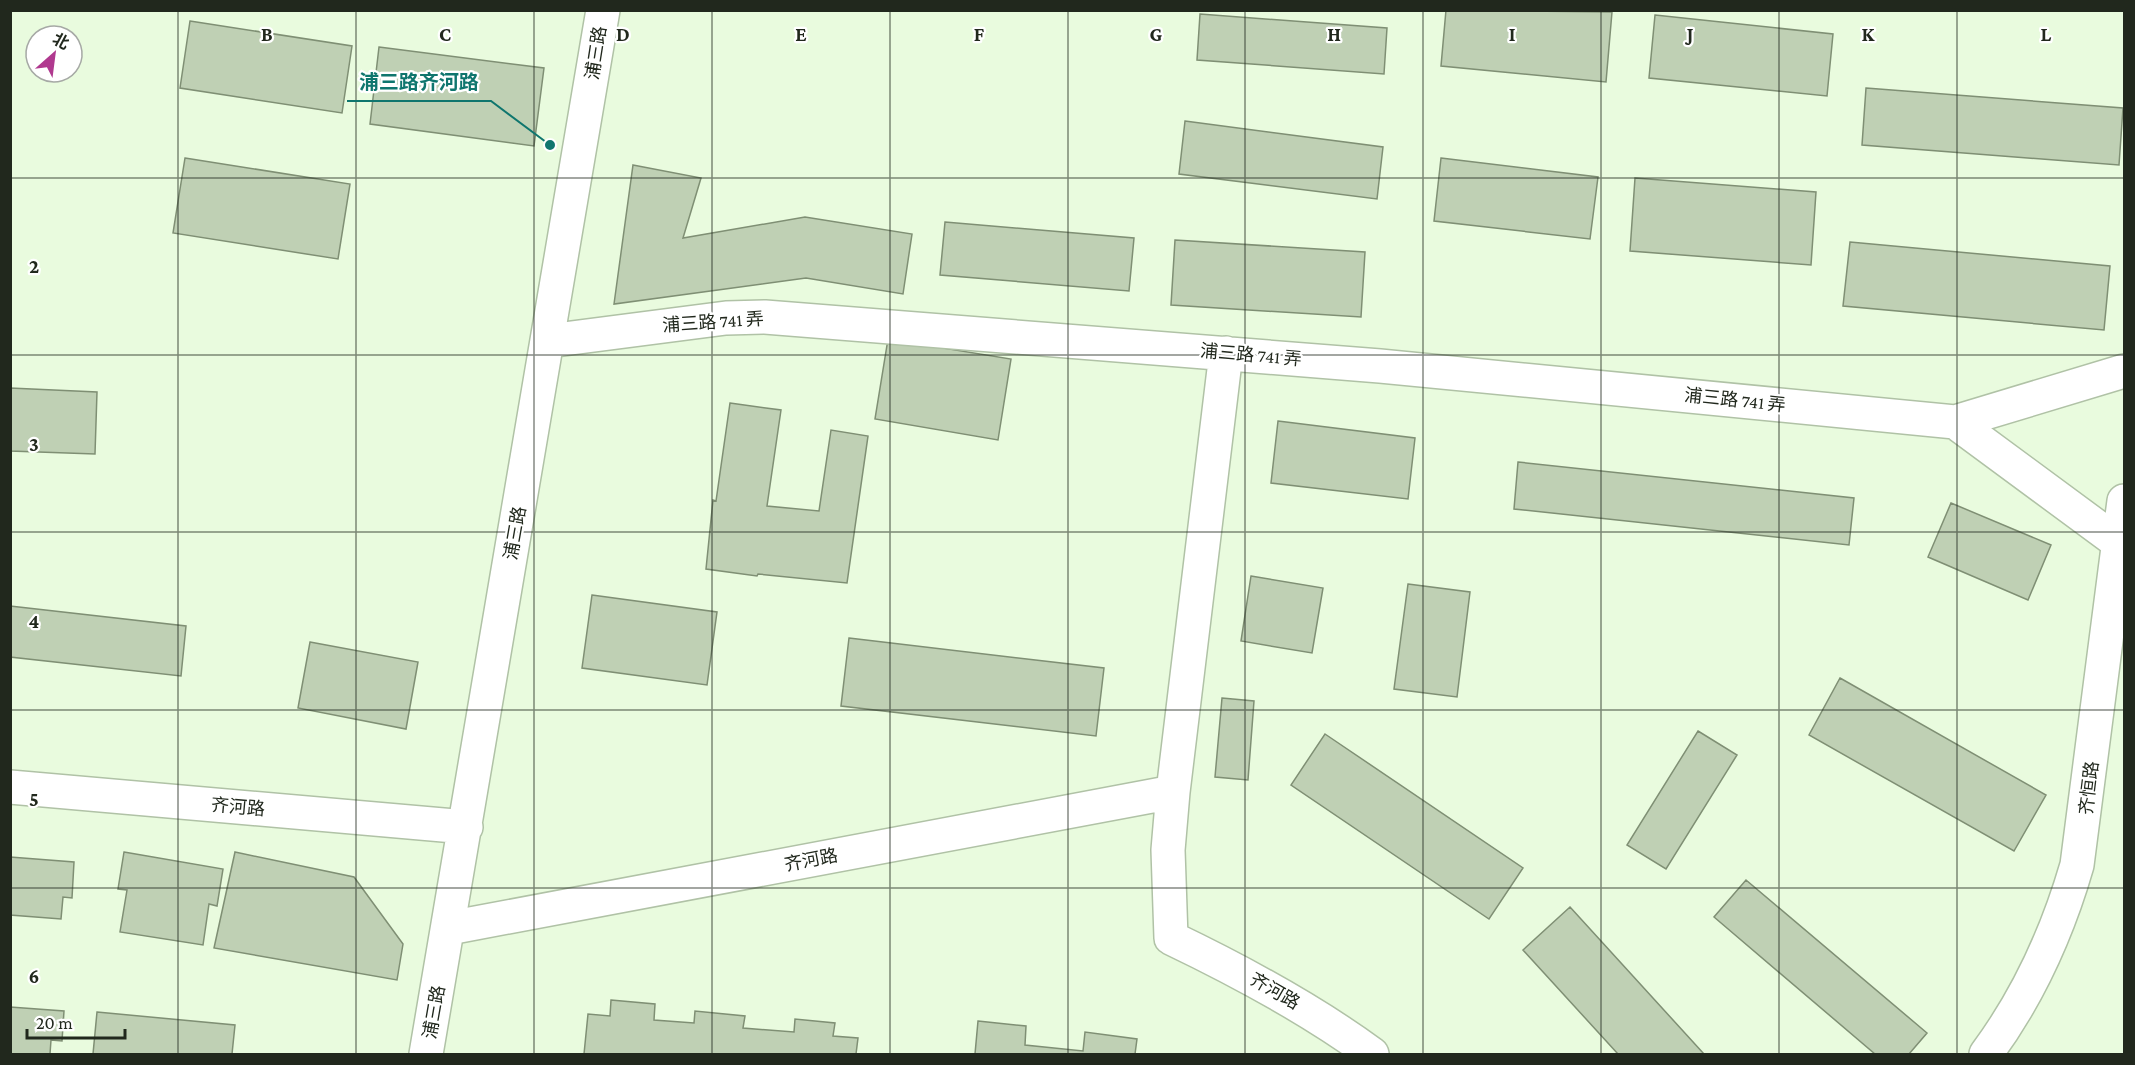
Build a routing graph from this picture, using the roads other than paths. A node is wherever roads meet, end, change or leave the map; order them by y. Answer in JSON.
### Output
{"nodes":[{"id":1,"x":603,"y":10,"type":"edge"},
{"id":2,"x":548,"y":340,"type":"junction"},
{"id":3,"x":1226,"y":353,"type":"junction"},
{"id":4,"x":2124,"y":371,"type":"edge"},
{"id":5,"x":1955,"y":422,"type":"junction"},
{"id":6,"x":2124,"y":501,"type":"edge"},
{"id":7,"x":2119,"y":543,"type":"junction"},
{"id":8,"x":10,"y":787,"type":"edge"},
{"id":9,"x":1173,"y":792,"type":"junction"},
{"id":10,"x":466,"y":827,"type":"junction"},
{"id":11,"x":449,"y":928,"type":"junction"},
{"id":12,"x":426,"y":1054,"type":"edge"},
{"id":13,"x":1372,"y":1054,"type":"edge"},
{"id":14,"x":1986,"y":1054,"type":"edge"}],
"edges":[{"from":1,"to":2,"type":"street","name":"浦三路"},
{"from":2,"to":3,"type":"street","name":"浦三路 741 弄"},
{"from":2,"to":10,"type":"street","name":"浦三路"},
{"from":3,"to":5,"type":"street","name":"浦三路 741 弄"},
{"from":3,"to":9,"type":"street"},
{"from":4,"to":5,"type":"street"},
{"from":5,"to":7,"type":"street"},
{"from":6,"to":7,"type":"street","name":"齐恒路"},
{"from":7,"to":14,"type":"street","name":"齐恒路"},
{"from":8,"to":10,"type":"street","name":"齐河路"},
{"from":9,"to":11,"type":"street","name":"齐河路"},
{"from":9,"to":13,"type":"street","name":"齐河路"},
{"from":10,"to":11,"type":"street","name":"浦三路"},
{"from":11,"to":12,"type":"street","name":"浦三路"}]}
